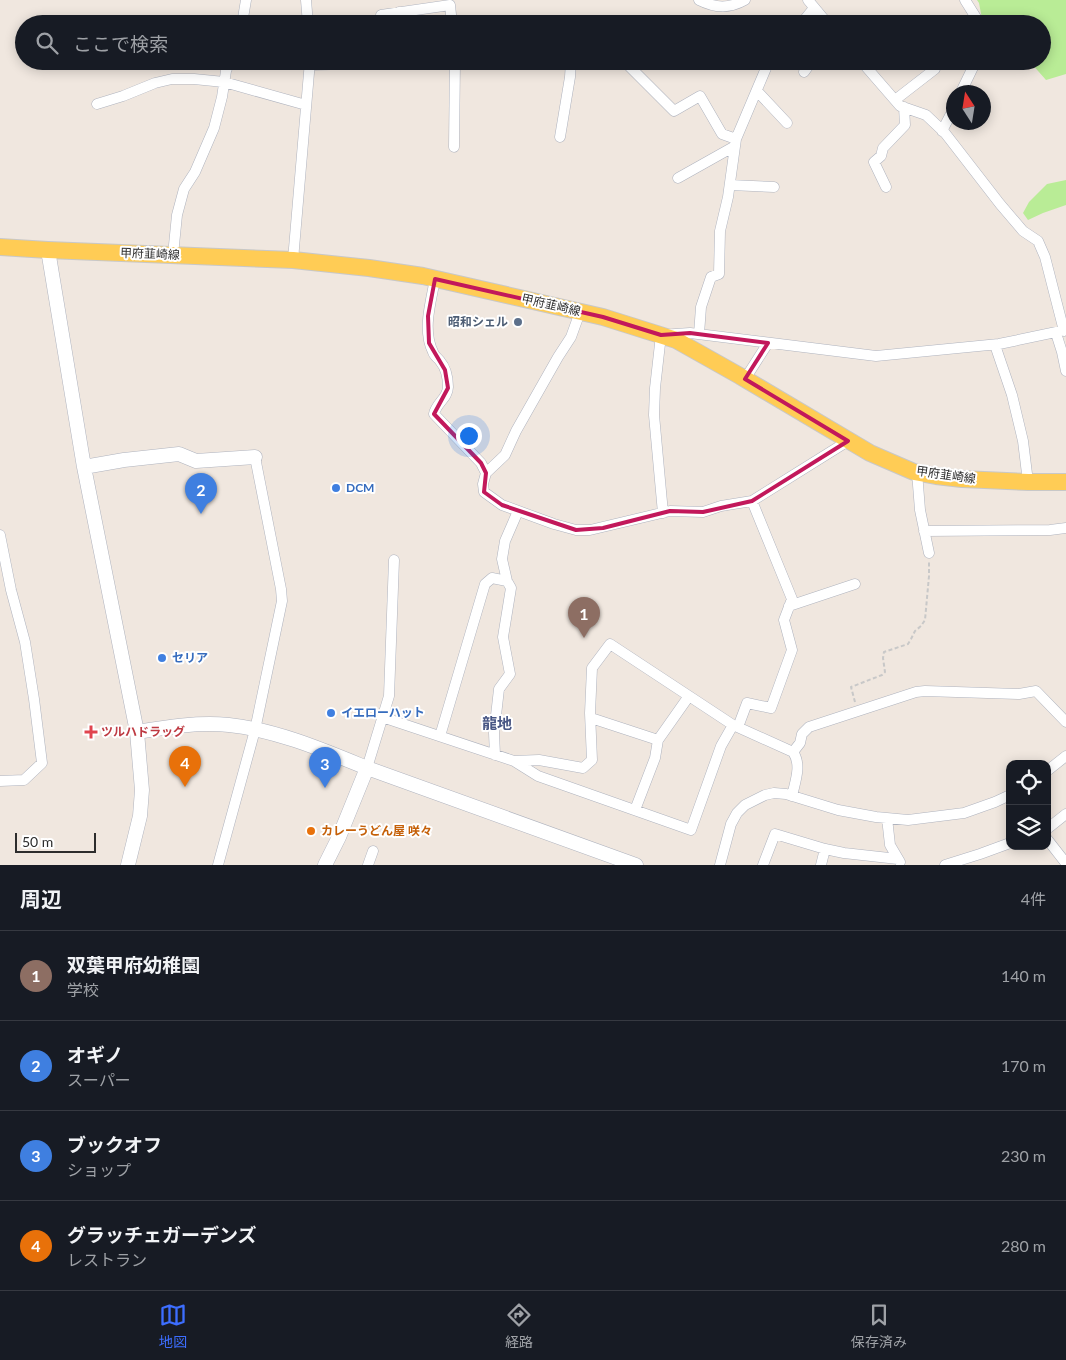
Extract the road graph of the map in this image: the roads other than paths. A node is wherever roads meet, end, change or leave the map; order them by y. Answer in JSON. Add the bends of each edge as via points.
{"nodes":[{"id":1,"x":246,"y":0,"type":"edge"},
{"id":2,"x":306,"y":0,"type":"edge"},
{"id":3,"x":698,"y":0,"type":"edge"},
{"id":4,"x":745,"y":0,"type":"edge"},
{"id":5,"x":966,"y":0,"type":"edge"},
{"id":6,"x":811,"y":4,"type":"edge"},
{"id":7,"x":399,"y":12,"type":"joint"},
{"id":8,"x":244,"y":15,"type":"edge"},
{"id":9,"x":307,"y":15,"type":"edge"},
{"id":10,"x":381,"y":15,"type":"dead end"},
{"id":11,"x":451,"y":15,"type":"edge"},
{"id":12,"x":820,"y":15,"type":"edge"},
{"id":13,"x":975,"y":15,"type":"edge"},
{"id":14,"x":226,"y":70,"type":"edge"},
{"id":15,"x":309,"y":70,"type":"edge"},
{"id":16,"x":455,"y":70,"type":"edge"},
{"id":17,"x":570,"y":70,"type":"edge"},
{"id":18,"x":633,"y":70,"type":"edge"},
{"id":19,"x":765,"y":70,"type":"edge"},
{"id":20,"x":869,"y":70,"type":"edge"},
{"id":21,"x":934,"y":70,"type":"edge"},
{"id":22,"x":972,"y":70,"type":"edge"},
{"id":23,"x":224,"y":82,"type":"junction"},
{"id":24,"x":965,"y":85,"type":"edge"},
{"id":25,"x":757,"y":91,"type":"junction"},
{"id":26,"x":895,"y":100,"type":"junction"},
{"id":27,"x":97,"y":104,"type":"dead end"},
{"id":28,"x":306,"y":105,"type":"junction"},
{"id":29,"x":904,"y":107,"type":"junction"},
{"id":30,"x":787,"y":123,"type":"dead end"},
{"id":31,"x":946,"y":123,"type":"edge"},
{"id":32,"x":942,"y":131,"type":"junction"},
{"id":33,"x":560,"y":136,"type":"dead end"},
{"id":34,"x":735,"y":142,"type":"junction"},
{"id":35,"x":454,"y":147,"type":"dead end"},
{"id":36,"x":678,"y":178,"type":"dead end"},
{"id":37,"x":730,"y":185,"type":"junction"},
{"id":38,"x":774,"y":187,"type":"dead end"},
{"id":39,"x":886,"y":187,"type":"dead end"},
{"id":40,"x":0,"y":247,"type":"edge"},
{"id":41,"x":48,"y":250,"type":"junction"},
{"id":42,"x":173,"y":255,"type":"junction"},
{"id":43,"x":293,"y":260,"type":"junction"},
{"id":44,"x":436,"y":279,"type":"junction"},
{"id":45,"x":580,"y":312,"type":"junction"},
{"id":46,"x":1062,"y":332,"type":"edge"},
{"id":47,"x":698,"y":334,"type":"junction"},
{"id":48,"x":661,"y":335,"type":"junction"},
{"id":49,"x":768,"y":343,"type":"junction"},
{"id":50,"x":995,"y":345,"type":"junction"},
{"id":51,"x":1066,"y":371,"type":"edge"},
{"id":52,"x":746,"y":379,"type":"junction"},
{"id":53,"x":848,"y":441,"type":"junction"},
{"id":54,"x":255,"y":457,"type":"joint"},
{"id":55,"x":84,"y":466,"type":"junction"},
{"id":56,"x":917,"y":472,"type":"junction"},
{"id":57,"x":486,"y":474,"type":"junction"},
{"id":58,"x":1028,"y":482,"type":"junction"},
{"id":59,"x":1066,"y":482,"type":"edge"},
{"id":60,"x":752,"y":501,"type":"junction"},
{"id":61,"x":518,"y":511,"type":"junction"},
{"id":62,"x":663,"y":513,"type":"junction"},
{"id":63,"x":1066,"y":528,"type":"edge"},
{"id":64,"x":924,"y":531,"type":"junction"},
{"id":65,"x":0,"y":535,"type":"edge"},
{"id":66,"x":929,"y":553,"type":"road end"},
{"id":67,"x":394,"y":560,"type":"dead end"},
{"id":68,"x":507,"y":580,"type":"junction"},
{"id":69,"x":855,"y":584,"type":"dead end"},
{"id":70,"x":790,"y":606,"type":"junction"},
{"id":71,"x":689,"y":696,"type":"junction"},
{"id":72,"x":382,"y":717,"type":"junction"},
{"id":73,"x":591,"y":718,"type":"junction"},
{"id":74,"x":1066,"y":722,"type":"edge"},
{"id":75,"x":736,"y":726,"type":"junction"},
{"id":76,"x":255,"y":730,"type":"junction"},
{"id":77,"x":137,"y":732,"type":"junction"},
{"id":78,"x":440,"y":736,"type":"junction"},
{"id":79,"x":658,"y":740,"type":"junction"},
{"id":80,"x":793,"y":752,"type":"junction"},
{"id":81,"x":495,"y":755,"type":"junction"},
{"id":82,"x":1066,"y":756,"type":"edge"},
{"id":83,"x":514,"y":761,"type":"junction"},
{"id":84,"x":367,"y":768,"type":"junction"},
{"id":85,"x":1051,"y":769,"type":"edge"},
{"id":86,"x":0,"y":781,"type":"edge"},
{"id":87,"x":792,"y":796,"type":"junction"},
{"id":88,"x":1006,"y":797,"type":"edge"},
{"id":89,"x":635,"y":810,"type":"junction"},
{"id":90,"x":1066,"y":814,"type":"edge"},
{"id":91,"x":887,"y":818,"type":"junction"},
{"id":92,"x":1051,"y":826,"type":"edge"},
{"id":93,"x":1006,"y":844,"type":"edge"},
{"id":94,"x":1051,"y":844,"type":"edge"},
{"id":95,"x":825,"y":849,"type":"junction"},
{"id":96,"x":373,"y":851,"type":"dead end"},
{"id":97,"x":900,"y":862,"type":"edge"},
{"id":98,"x":1064,"y":862,"type":"edge"},
{"id":99,"x":128,"y":865,"type":"edge"},
{"id":100,"x":218,"y":865,"type":"edge"},
{"id":101,"x":325,"y":865,"type":"edge"},
{"id":102,"x":368,"y":865,"type":"edge"},
{"id":103,"x":636,"y":865,"type":"edge"},
{"id":104,"x":720,"y":865,"type":"edge"},
{"id":105,"x":762,"y":865,"type":"edge"},
{"id":106,"x":821,"y":865,"type":"edge"},
{"id":107,"x":945,"y":865,"type":"edge"}],
"edges":[{"from":1,"to":8,"type":"street"},
{"from":2,"to":9,"type":"street"},
{"from":3,"to":4,"type":"street","via":[[715,7],[727,7]]},
{"from":5,"to":13,"type":"street"},
{"from":6,"to":12,"type":"street"},
{"from":7,"to":10,"type":"street"},
{"from":7,"to":11,"type":"street","via":[[450,5]]},
{"from":14,"to":23,"type":"street"},
{"from":15,"to":28,"type":"street"},
{"from":16,"to":35,"type":"street"},
{"from":17,"to":33,"type":"street"},
{"from":18,"to":34,"type":"street","via":[[674,112],[700,96],[722,134]]},
{"from":19,"to":25,"type":"street"},
{"from":20,"to":26,"type":"street"},
{"from":21,"to":26,"type":"street"},
{"from":22,"to":24,"type":"street"},
{"from":23,"to":27,"type":"street","via":[[172,80]]},
{"from":23,"to":28,"type":"street"},
{"from":23,"to":42,"type":"street","via":[[214,128],[184,189],[177,215]]},
{"from":25,"to":30,"type":"street"},
{"from":25,"to":34,"type":"street"},
{"from":26,"to":29,"type":"street"},
{"from":28,"to":43,"type":"street"},
{"from":29,"to":32,"type":"street","via":[[926,115]]},
{"from":29,"to":39,"type":"street","via":[[905,126],[874,162]]},
{"from":31,"to":32,"type":"street"},
{"from":32,"to":46,"type":"street","via":[[1023,231],[1038,241]]},
{"from":34,"to":36,"type":"street"},
{"from":34,"to":37,"type":"street"},
{"from":37,"to":38,"type":"street"},
{"from":37,"to":47,"type":"street","via":[[720,231],[719,274],[711,277],[701,307]]},
{"from":40,"to":41,"type":"main road","name":"甲府韮崎線"},
{"from":41,"to":42,"type":"main road","name":"甲府韮崎線"},
{"from":41,"to":55,"type":"street"},
{"from":42,"to":43,"type":"main road","name":"甲府韮崎線"},
{"from":43,"to":44,"type":"main road","name":"甲府韮崎線"},
{"from":44,"to":45,"type":"main road","name":"甲府韮崎線"},
{"from":44,"to":57,"type":"street","via":[[428,316],[429,343],[433,354],[442,362],[448,388],[434,414],[481,463]]},
{"from":45,"to":48,"type":"main road","name":"甲府韮崎線"},
{"from":45,"to":57,"type":"street","via":[[571,337],[505,455]]},
{"from":46,"to":50,"type":"street"},
{"from":46,"to":51,"type":"street"},
{"from":47,"to":48,"type":"street"},
{"from":47,"to":49,"type":"street"},
{"from":48,"to":52,"type":"main road","name":"甲府韮崎線"},
{"from":48,"to":62,"type":"street","via":[[654,415]]},
{"from":49,"to":50,"type":"street","via":[[876,356]]},
{"from":49,"to":52,"type":"street"},
{"from":50,"to":58,"type":"street","via":[[1012,395]]},
{"from":52,"to":53,"type":"main road","name":"甲府韮崎線"},
{"from":53,"to":56,"type":"main road","name":"甲府韮崎線","via":[[895,465]]},
{"from":53,"to":60,"type":"street"},
{"from":54,"to":55,"type":"street","via":[[196,461],[179,454]]},
{"from":54,"to":76,"type":"street","via":[[282,601]]},
{"from":55,"to":77,"type":"street"},
{"from":56,"to":58,"type":"main road","name":"甲府韮崎線","via":[[962,479]]},
{"from":56,"to":64,"type":"street"},
{"from":57,"to":61,"type":"street","via":[[482,484],[484,492],[502,505]]},
{"from":58,"to":59,"type":"main road","name":"甲府韮崎線"},
{"from":60,"to":62,"type":"street","via":[[702,512]]},
{"from":60,"to":70,"type":"street","via":[[792,599]]},
{"from":61,"to":62,"type":"street","via":[[576,530],[590,530]]},
{"from":61,"to":68,"type":"street","via":[[505,541],[502,559]]},
{"from":63,"to":64,"type":"street"},
{"from":64,"to":66,"type":"street"},
{"from":65,"to":86,"type":"street","via":[[25,642],[42,764],[24,780]]},
{"from":67,"to":72,"type":"street","via":[[389,696]]},
{"from":68,"to":78,"type":"street","via":[[492,578],[485,584]]},
{"from":68,"to":81,"type":"street","via":[[511,588],[503,637],[510,674],[500,689],[494,733]]},
{"from":69,"to":70,"type":"street"},
{"from":70,"to":75,"type":"street","via":[[784,620],[792,650],[771,708],[746,703]]},
{"from":71,"to":73,"type":"street","via":[[610,644],[592,668]]},
{"from":71,"to":75,"type":"street"},
{"from":71,"to":79,"type":"street"},
{"from":72,"to":78,"type":"street"},
{"from":72,"to":84,"type":"street"},
{"from":73,"to":79,"type":"street"},
{"from":73,"to":83,"type":"street","via":[[592,760],[582,768],[539,760]]},
{"from":74,"to":80,"type":"street","via":[[1036,691],[1019,694],[916,692],[809,727]]},
{"from":75,"to":80,"type":"street"},
{"from":75,"to":89,"type":"street","via":[[721,746],[691,830]]},
{"from":76,"to":77,"type":"street","via":[[202,724]]},
{"from":76,"to":84,"type":"street","via":[[292,739]]},
{"from":76,"to":100,"type":"street"},
{"from":77,"to":99,"type":"street","via":[[142,790],[140,816]]},
{"from":78,"to":81,"type":"street"},
{"from":79,"to":89,"type":"street"},
{"from":80,"to":87,"type":"street","via":[[797,758],[797,772]]},
{"from":81,"to":83,"type":"street"},
{"from":82,"to":85,"type":"street"},
{"from":83,"to":89,"type":"street","via":[[538,776]]},
{"from":84,"to":101,"type":"street","via":[[340,837]]},
{"from":84,"to":103,"type":"street"},
{"from":87,"to":91,"type":"street","via":[[838,810]]},
{"from":87,"to":104,"type":"street","via":[[765,795],[736,813]]},
{"from":88,"to":91,"type":"street","via":[[964,813],[908,820]]},
{"from":90,"to":92,"type":"street"},
{"from":91,"to":97,"type":"street","via":[[890,845]]},
{"from":93,"to":107,"type":"street"},
{"from":94,"to":98,"type":"street"},
{"from":95,"to":97,"type":"street"},
{"from":95,"to":105,"type":"street","via":[[775,834]]},
{"from":95,"to":106,"type":"street"},
{"from":96,"to":102,"type":"street"}]}
